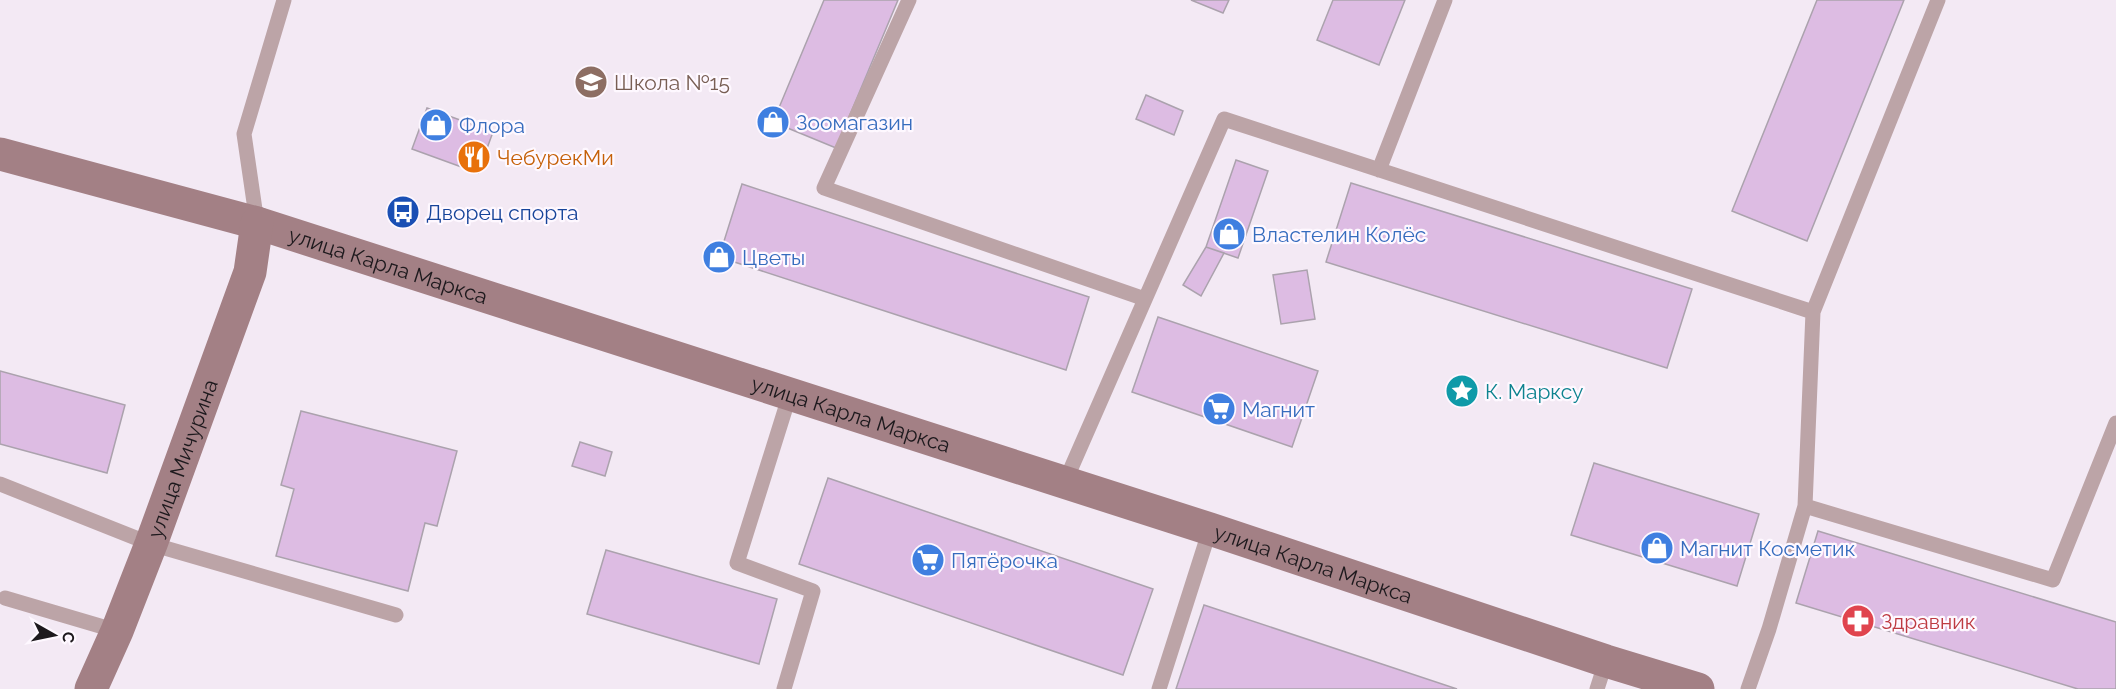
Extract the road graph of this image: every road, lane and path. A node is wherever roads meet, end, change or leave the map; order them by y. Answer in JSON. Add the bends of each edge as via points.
{"nodes":[{"id":1,"x":284,"y":0,"type":"edge"},
{"id":2,"x":909,"y":0,"type":"edge"},
{"id":3,"x":1446,"y":0,"type":"edge"},
{"id":4,"x":1938,"y":0,"type":"edge"},
{"id":5,"x":0,"y":154,"type":"edge"},
{"id":6,"x":1379,"y":170,"type":"junction"},
{"id":7,"x":257,"y":223,"type":"junction"},
{"id":8,"x":1145,"y":299,"type":"junction"},
{"id":9,"x":1813,"y":312,"type":"junction"},
{"id":10,"x":790,"y":394,"type":"junction"},
{"id":11,"x":2116,"y":423,"type":"edge"},
{"id":12,"x":1065,"y":483,"type":"junction"},
{"id":13,"x":0,"y":484,"type":"edge"},
{"id":14,"x":1804,"y":506,"type":"junction"},
{"id":15,"x":1210,"y":529,"type":"junction"},
{"id":16,"x":151,"y":544,"type":"junction"},
{"id":17,"x":5,"y":598,"type":"dead end"},
{"id":18,"x":396,"y":615,"type":"dead end"},
{"id":19,"x":117,"y":631,"type":"junction"},
{"id":20,"x":1601,"y":675,"type":"edge"},
{"id":21,"x":92,"y":689,"type":"edge"},
{"id":22,"x":784,"y":689,"type":"edge"},
{"id":23,"x":1160,"y":689,"type":"edge"},
{"id":24,"x":1698,"y":689,"type":"edge"},
{"id":25,"x":1748,"y":689,"type":"edge"}],
"edges":[{"from":1,"to":7,"type":"lane","via":[[244,135]]},
{"from":2,"to":8,"type":"lane","via":[[824,188]]},
{"from":3,"to":6,"type":"lane"},
{"from":4,"to":9,"type":"lane"},
{"from":5,"to":7,"type":"street","name":"улица Карла Маркса"},
{"from":6,"to":8,"type":"lane","via":[[1224,119]]},
{"from":6,"to":9,"type":"lane"},
{"from":7,"to":10,"type":"street","name":"улица Карла Маркса"},
{"from":7,"to":16,"type":"street","name":"улица Мичурина","via":[[250,272]]},
{"from":8,"to":12,"type":"lane"},
{"from":9,"to":14,"type":"lane"},
{"from":10,"to":12,"type":"street","name":"улица Карла Маркса"},
{"from":10,"to":22,"type":"lane","via":[[738,563],[813,591]]},
{"from":11,"to":14,"type":"lane","via":[[2053,580]]},
{"from":12,"to":15,"type":"street","name":"улица Карла Маркса"},
{"from":13,"to":16,"type":"lane"},
{"from":14,"to":25,"type":"lane"},
{"from":15,"to":20,"type":"street","name":"улица Карла Маркса"},
{"from":15,"to":23,"type":"lane"},
{"from":16,"to":18,"type":"lane"},
{"from":16,"to":19,"type":"street","name":"улица Мичурина"},
{"from":17,"to":19,"type":"lane"},
{"from":19,"to":21,"type":"street","name":"улица Мичурина"},
{"from":20,"to":24,"type":"street","name":"улица Карла Маркса"}]}
